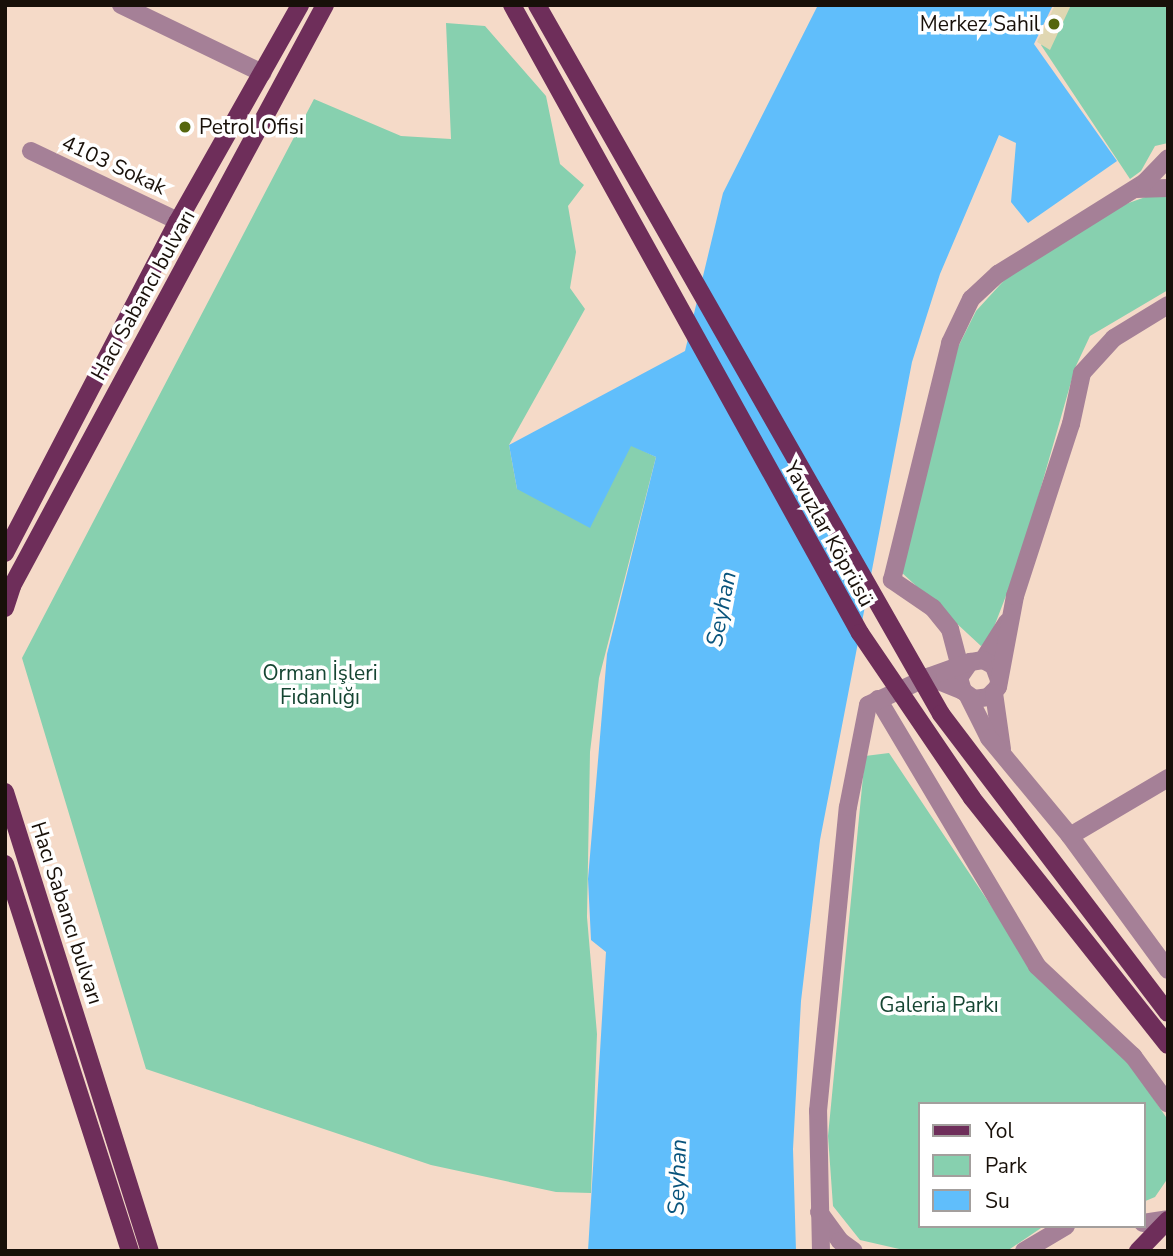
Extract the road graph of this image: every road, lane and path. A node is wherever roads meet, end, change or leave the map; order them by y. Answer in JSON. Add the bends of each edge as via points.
{"nodes":[{"id":1,"x":300,"y":5,"type":"edge"},
{"id":2,"x":325,"y":5,"type":"edge"},
{"id":3,"x":512,"y":5,"type":"edge"},
{"id":4,"x":537,"y":5,"type":"edge"},
{"id":5,"x":131,"y":7,"type":"edge"},
{"id":6,"x":262,"y":73,"type":"junction"},
{"id":7,"x":31,"y":151,"type":"dead end"},
{"id":8,"x":1168,"y":158,"type":"edge"},
{"id":9,"x":1168,"y":188,"type":"edge"},
{"id":10,"x":1133,"y":190,"type":"junction"},
{"id":11,"x":178,"y":221,"type":"junction"},
{"id":12,"x":1168,"y":305,"type":"edge"},
{"id":13,"x":5,"y":553,"type":"edge"},
{"id":14,"x":5,"y":608,"type":"edge"},
{"id":15,"x":1011,"y":615,"type":"junction"},
{"id":16,"x":968,"y":664,"type":"junction"},
{"id":17,"x":928,"y":677,"type":"junction"},
{"id":18,"x":996,"y":686,"type":"junction"},
{"id":19,"x":965,"y":693,"type":"junction"},
{"id":20,"x":878,"y":699,"type":"junction"},
{"id":21,"x":1002,"y":749,"type":"junction"},
{"id":22,"x":1168,"y":778,"type":"edge"},
{"id":23,"x":5,"y":792,"type":"edge"},
{"id":24,"x":1070,"y":836,"type":"junction"},
{"id":25,"x":5,"y":864,"type":"edge"},
{"id":26,"x":1168,"y":970,"type":"edge"},
{"id":27,"x":1168,"y":1013,"type":"edge"},
{"id":28,"x":1168,"y":1045,"type":"edge"},
{"id":29,"x":1168,"y":1104,"type":"edge"},
{"id":30,"x":819,"y":1212,"type":"junction"},
{"id":31,"x":1168,"y":1220,"type":"edge"},
{"id":32,"x":1145,"y":1223,"type":"edge"},
{"id":33,"x":1063,"y":1228,"type":"edge"},
{"id":34,"x":130,"y":1251,"type":"edge"},
{"id":35,"x":150,"y":1251,"type":"edge"},
{"id":36,"x":821,"y":1251,"type":"edge"},
{"id":37,"x":854,"y":1251,"type":"edge"},
{"id":38,"x":1024,"y":1251,"type":"edge"},
{"id":39,"x":1138,"y":1251,"type":"edge"}],
"edges":[{"from":1,"to":6,"type":"main road","name":"Hacı Sabancı bulvarı"},
{"from":2,"to":14,"type":"main road","name":"Hacı Sabancı bulvarı","via":[[12,586]]},
{"from":3,"to":28,"type":"main road","name":"Yavuzlar Köprüsü","via":[[860,634],[972,798]]},
{"from":4,"to":27,"type":"main road","name":"Yavuzlar Köprüsü","via":[[941,714]]},
{"from":5,"to":6,"type":"street"},
{"from":6,"to":11,"type":"main road","name":"Hacı Sabancı bulvarı"},
{"from":7,"to":11,"type":"street","name":"4103 Sokak"},
{"from":8,"to":10,"type":"street"},
{"from":9,"to":10,"type":"street"},
{"from":10,"to":16,"type":"street","via":[[998,274],[971,299],[950,343],[892,580],[933,608]]},
{"from":11,"to":13,"type":"main road","name":"Hacı Sabancı bulvarı"},
{"from":12,"to":15,"type":"street","via":[[1114,338],[1082,373]]},
{"from":15,"to":16,"type":"street"},
{"from":15,"to":18,"type":"street"},
{"from":16,"to":17,"type":"street"},
{"from":16,"to":18,"type":"street","via":[[994,667]]},
{"from":16,"to":19,"type":"street"},
{"from":17,"to":19,"type":"street"},
{"from":17,"to":20,"type":"street"},
{"from":18,"to":19,"type":"street","via":[[981,699]]},
{"from":18,"to":21,"type":"street"},
{"from":19,"to":21,"type":"street","via":[[989,738]]},
{"from":20,"to":29,"type":"street","via":[[1037,966],[1133,1056]]},
{"from":20,"to":30,"type":"street","via":[[868,705],[835,899],[818,1111]]},
{"from":21,"to":24,"type":"street"},
{"from":22,"to":24,"type":"street"},
{"from":23,"to":35,"type":"main road","name":"Hacı Sabancı bulvarı"},
{"from":24,"to":26,"type":"street"},
{"from":25,"to":34,"type":"main road","name":"Hacı Sabancı bulvarı"},
{"from":30,"to":36,"type":"street"},
{"from":30,"to":37,"type":"street","via":[[840,1241]]},
{"from":31,"to":32,"type":"street"},
{"from":31,"to":39,"type":"main road"},
{"from":33,"to":38,"type":"street"}]}
